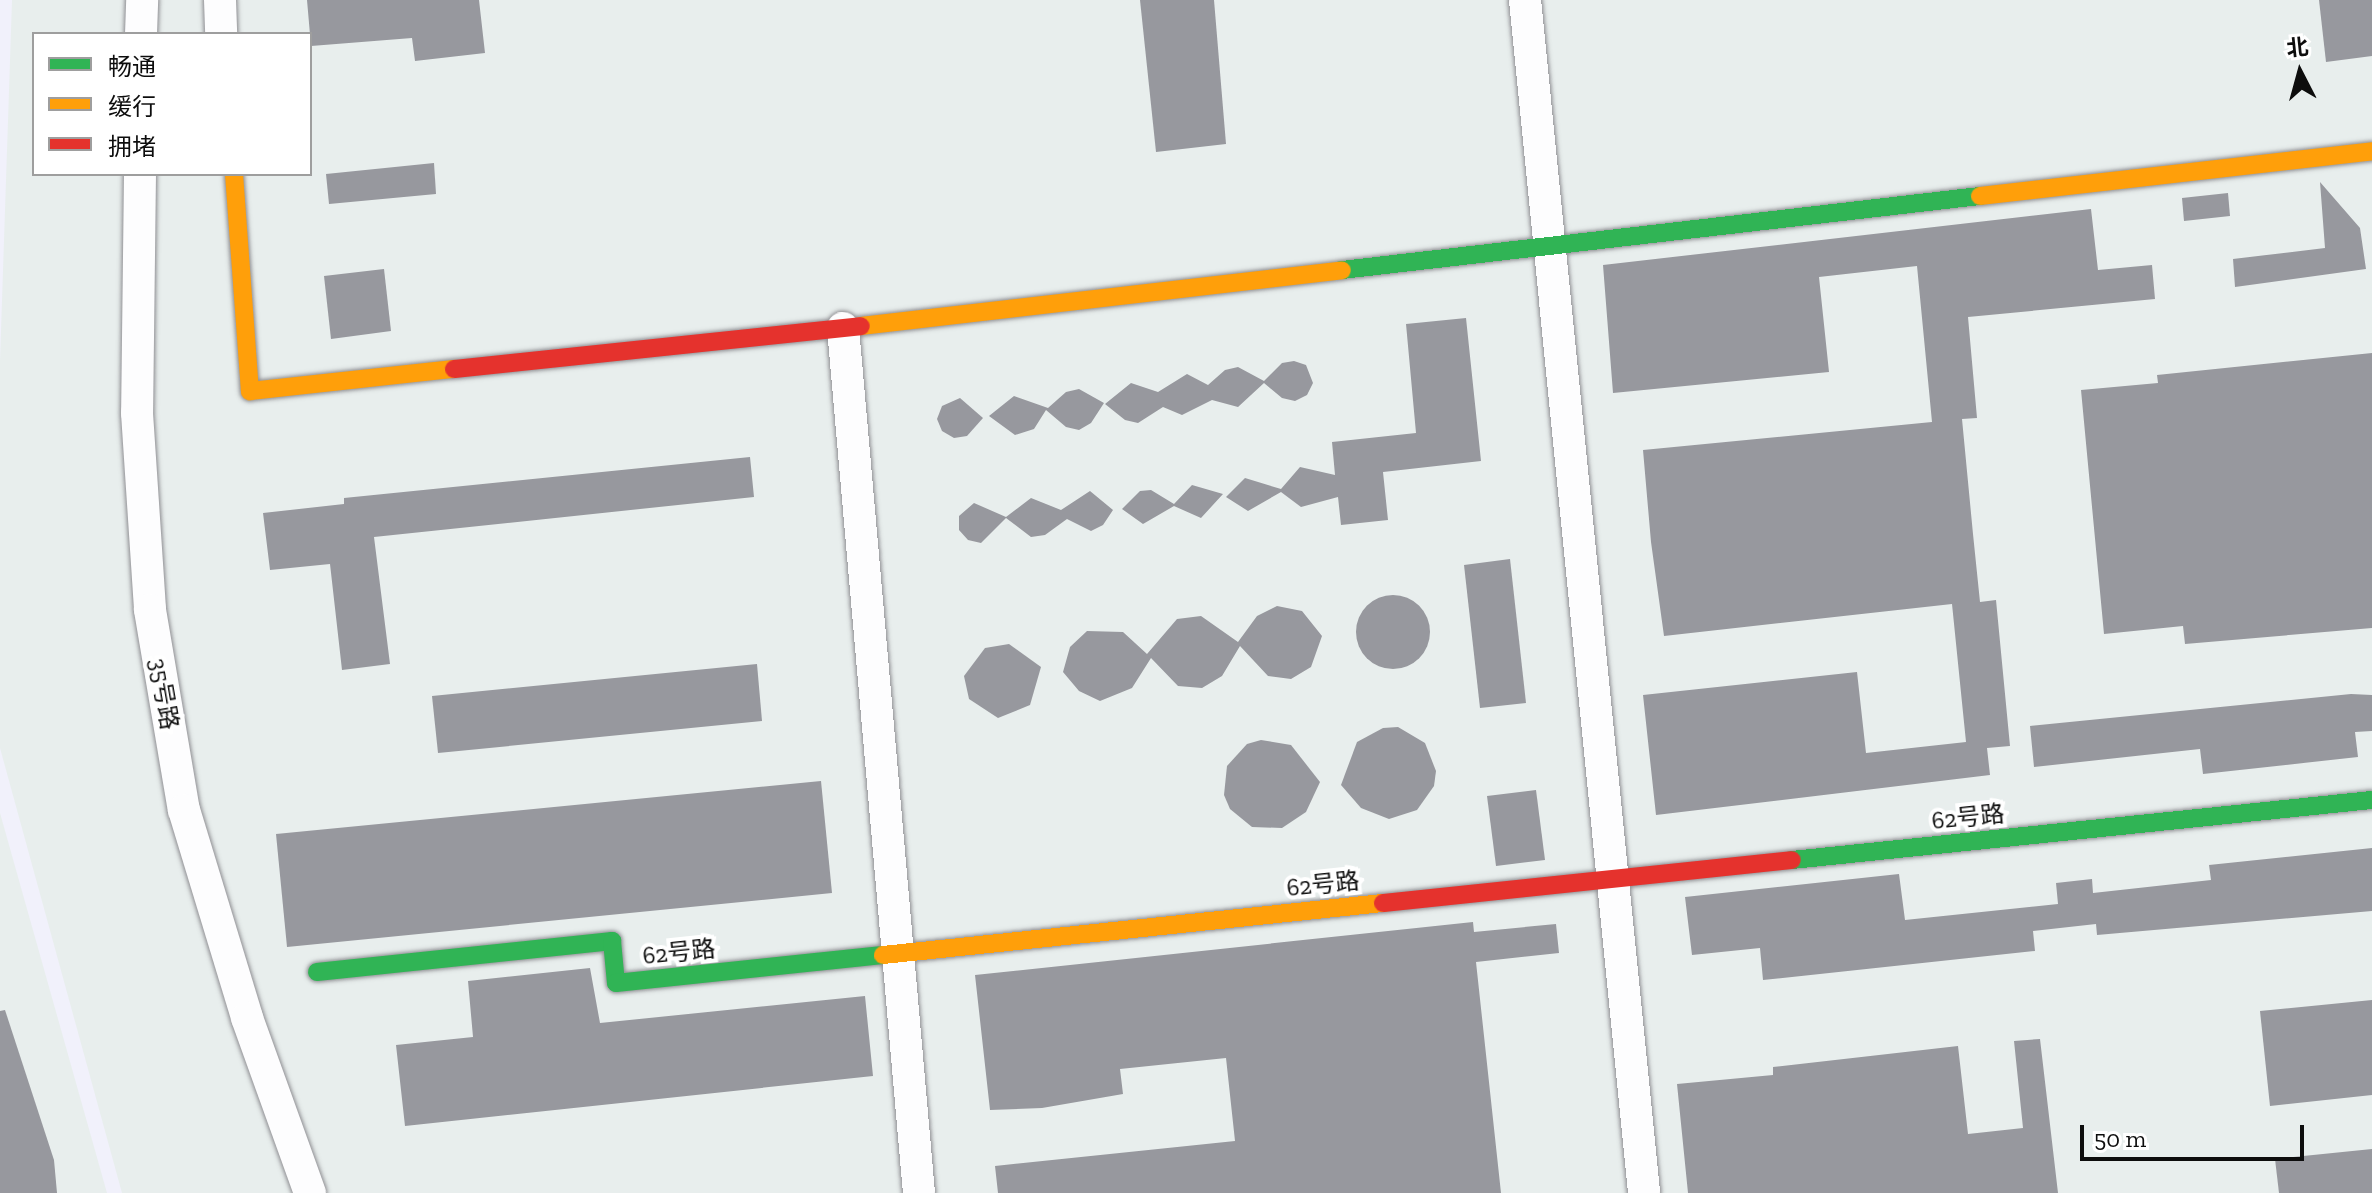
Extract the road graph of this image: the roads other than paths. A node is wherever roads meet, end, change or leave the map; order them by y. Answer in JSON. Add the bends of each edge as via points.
{"nodes":[{"id":1,"x":142,"y":0,"type":"edge"},
{"id":2,"x":220,"y":0,"type":"edge"},
{"id":3,"x":1525,"y":0,"type":"edge"},
{"id":4,"x":141,"y":32,"type":"edge"},
{"id":5,"x":221,"y":32,"type":"edge"},
{"id":6,"x":2372,"y":151,"type":"edge"},
{"id":7,"x":140,"y":176,"type":"edge"},
{"id":8,"x":234,"y":176,"type":"edge"},
{"id":9,"x":1552,"y":246,"type":"junction"},
{"id":10,"x":843,"y":328,"type":"junction"},
{"id":11,"x":2372,"y":800,"type":"edge"},
{"id":12,"x":1612,"y":878,"type":"junction"},
{"id":13,"x":898,"y":953,"type":"junction"},
{"id":14,"x":317,"y":972,"type":"dead end"},
{"id":15,"x":310,"y":1193,"type":"edge"},
{"id":16,"x":919,"y":1193,"type":"edge"},
{"id":17,"x":1644,"y":1193,"type":"edge"}],
"edges":[{"from":1,"to":4,"type":"street"},
{"from":2,"to":5,"type":"street"},
{"from":3,"to":9,"type":"street"},
{"from":6,"to":9,"type":"street"},
{"from":7,"to":15,"type":"street","name":"35号路","via":[[137,413],[150,610],[184,810],[247,1018]]},
{"from":8,"to":10,"type":"street","via":[[250,391]]},
{"from":9,"to":10,"type":"street"},
{"from":9,"to":12,"type":"street"},
{"from":10,"to":13,"type":"street"},
{"from":11,"to":12,"type":"street","name":"62号路"},
{"from":12,"to":13,"type":"street","name":"62号路"},
{"from":12,"to":17,"type":"street"},
{"from":13,"to":14,"type":"street","name":"62号路","via":[[616,983],[612,941]]},
{"from":13,"to":16,"type":"street"}]}
